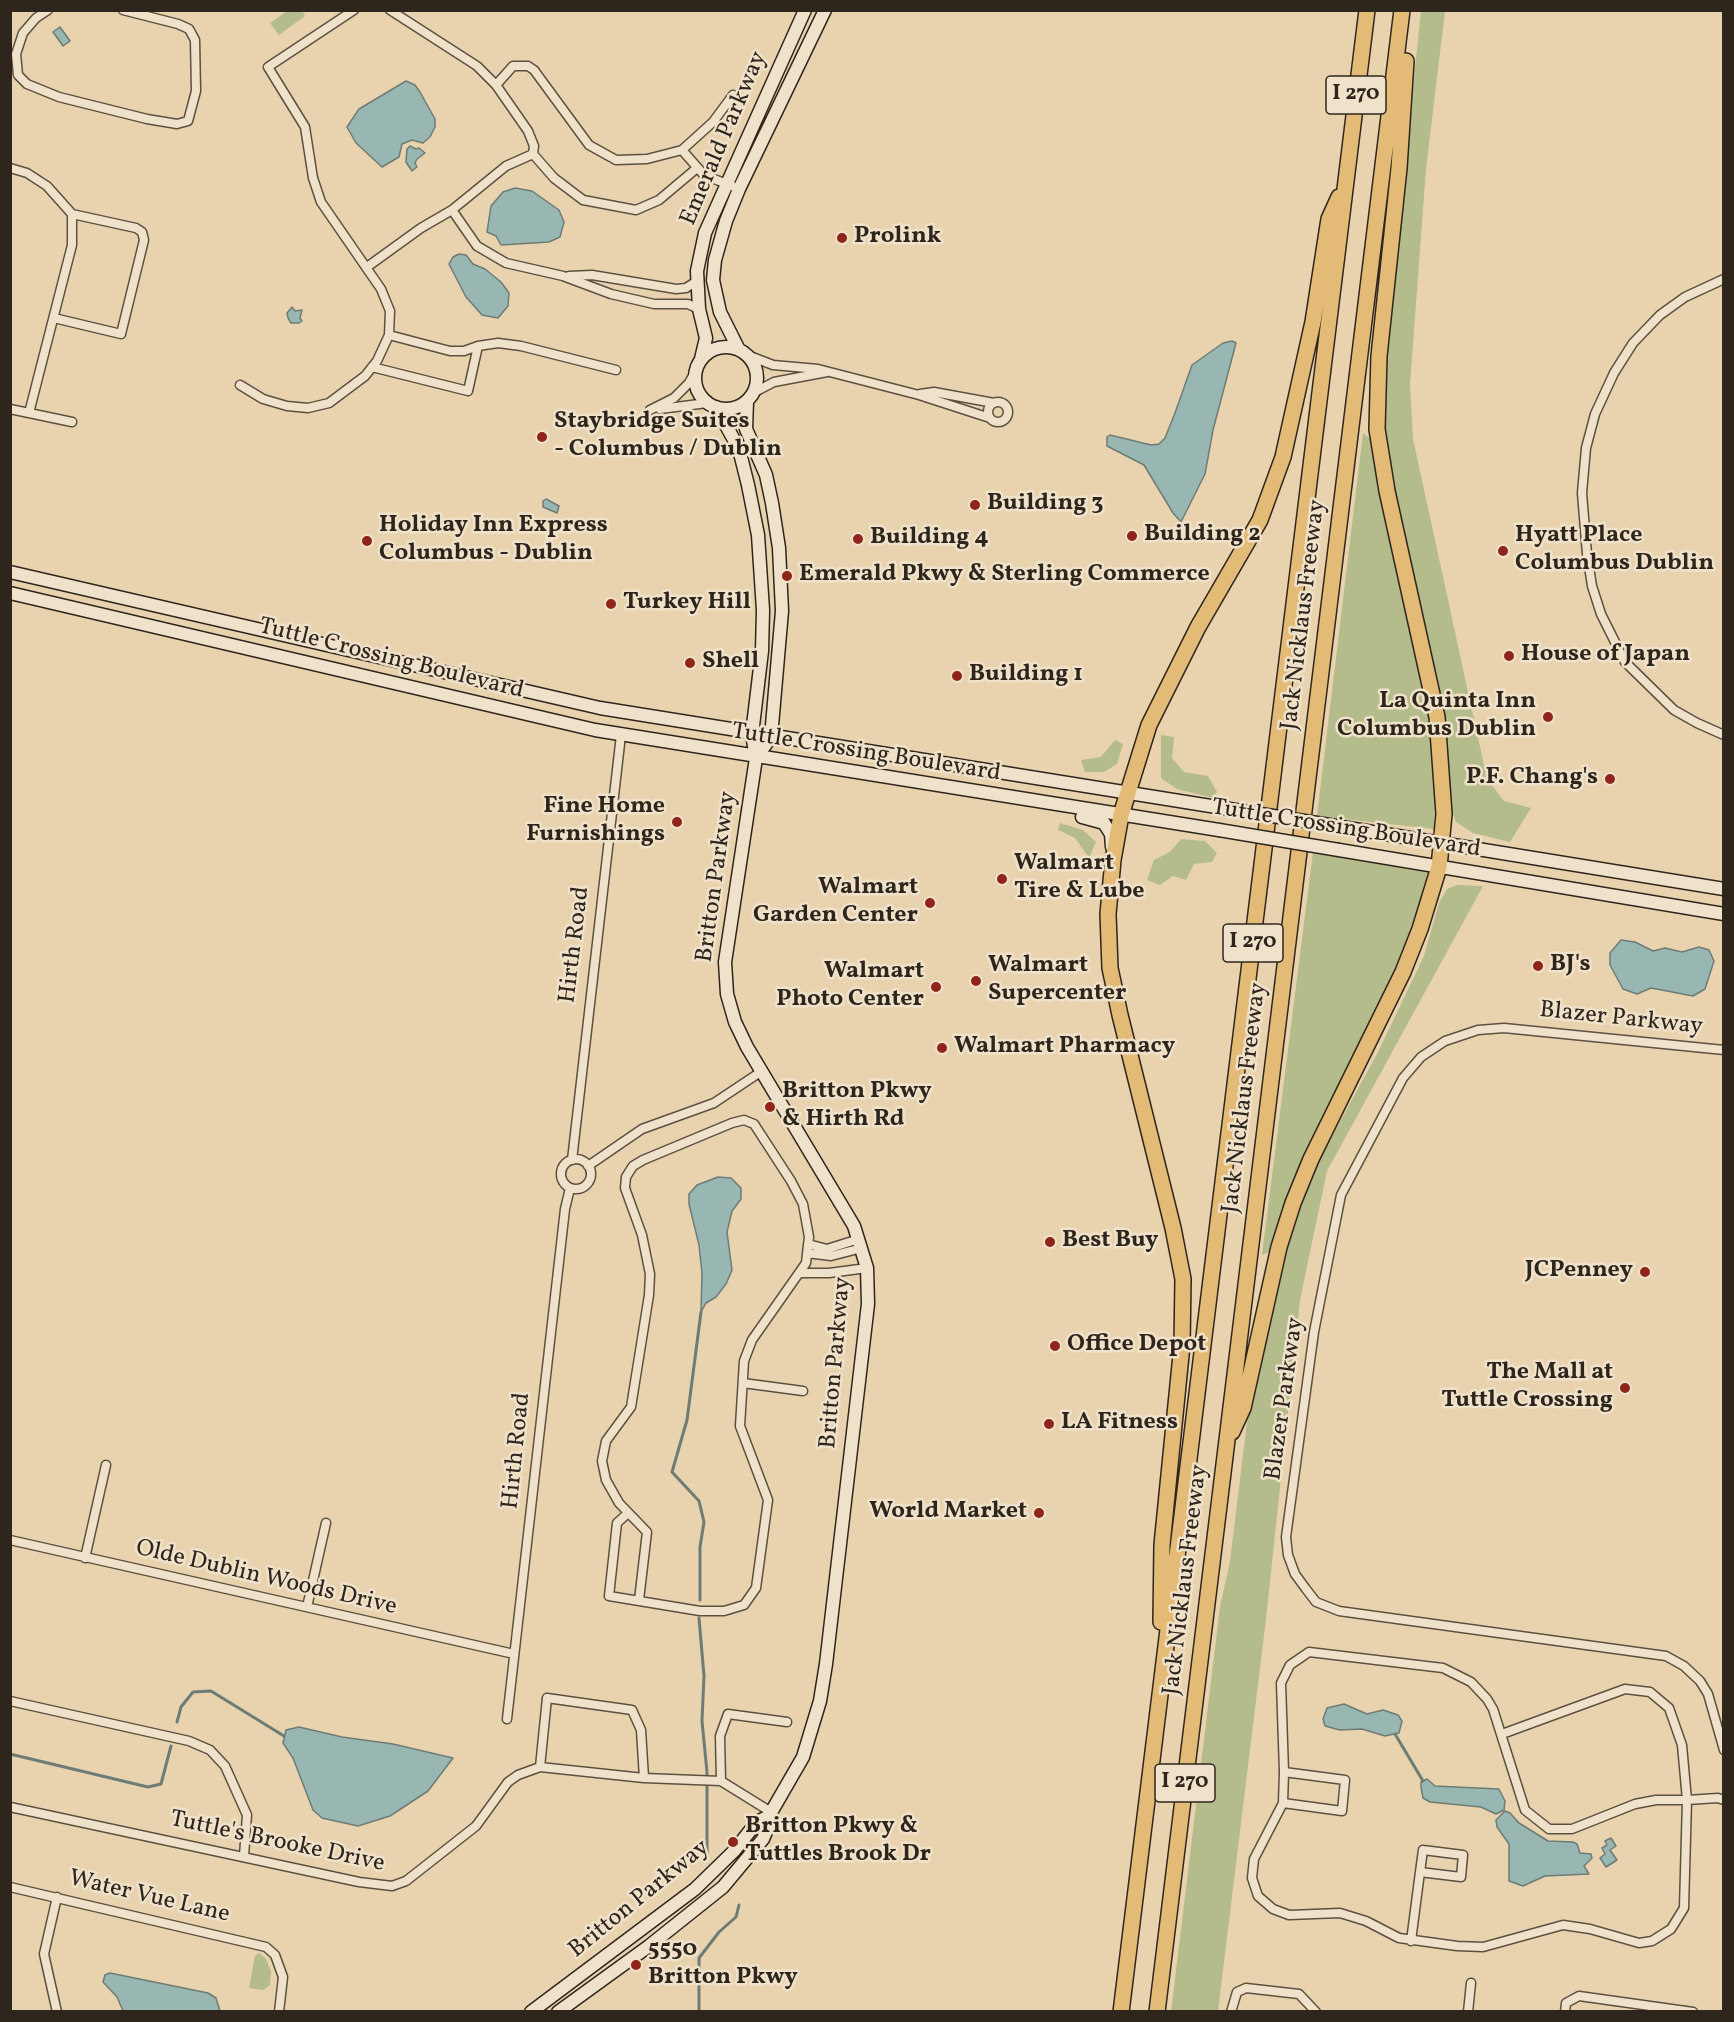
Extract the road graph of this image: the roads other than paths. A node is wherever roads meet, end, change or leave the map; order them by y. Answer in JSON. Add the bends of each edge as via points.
{"nodes":[{"id":1,"x":48,"y":10,"type":"edge"},
{"id":2,"x":123,"y":10,"type":"edge"},
{"id":3,"x":354,"y":10,"type":"edge"},
{"id":4,"x":390,"y":10,"type":"edge"},
{"id":5,"x":805,"y":10,"type":"edge"},
{"id":6,"x":825,"y":10,"type":"edge"},
{"id":7,"x":1367,"y":10,"type":"edge"},
{"id":8,"x":1405,"y":10,"type":"edge"},
{"id":9,"x":14,"y":76,"type":"edge"},
{"id":10,"x":496,"y":85,"type":"junction"},
{"id":11,"x":733,"y":95,"type":"dead end"},
{"id":12,"x":682,"y":150,"type":"junction"},
{"id":13,"x":533,"y":154,"type":"junction"},
{"id":14,"x":10,"y":168,"type":"edge"},
{"id":15,"x":696,"y":168,"type":"junction"},
{"id":16,"x":1346,"y":180,"type":"junction"},
{"id":17,"x":725,"y":183,"type":"junction"},
{"id":18,"x":739,"y":189,"type":"junction"},
{"id":19,"x":452,"y":210,"type":"junction"},
{"id":20,"x":72,"y":214,"type":"junction"},
{"id":21,"x":367,"y":267,"type":"junction"},
{"id":22,"x":563,"y":276,"type":"junction"},
{"id":23,"x":1724,"y":279,"type":"edge"},
{"id":24,"x":697,"y":281,"type":"junction"},
{"id":25,"x":699,"y":309,"type":"junction"},
{"id":26,"x":54,"y":318,"type":"junction"},
{"id":27,"x":389,"y":336,"type":"junction"},
{"id":28,"x":478,"y":346,"type":"junction"},
{"id":29,"x":743,"y":352,"type":"junction"},
{"id":30,"x":701,"y":359,"type":"junction"},
{"id":31,"x":372,"y":367,"type":"junction"},
{"id":32,"x":616,"y":369,"type":"dead end"},
{"id":33,"x":695,"y":372,"type":"junction"},
{"id":34,"x":828,"y":372,"type":"junction"},
{"id":35,"x":240,"y":385,"type":"dead end"},
{"id":36,"x":919,"y":394,"type":"junction"},
{"id":37,"x":750,"y":397,"type":"junction"},
{"id":38,"x":994,"y":403,"type":"junction"},
{"id":39,"x":711,"y":405,"type":"junction"},
{"id":40,"x":10,"y":409,"type":"edge"},
{"id":41,"x":29,"y":413,"type":"junction"},
{"id":42,"x":990,"y":418,"type":"junction"},
{"id":43,"x":72,"y":422,"type":"dead end"},
{"id":44,"x":10,"y":572,"type":"edge"},
{"id":45,"x":10,"y":593,"type":"edge"},
{"id":46,"x":752,"y":734,"type":"junction"},
{"id":47,"x":621,"y":735,"type":"junction"},
{"id":48,"x":1724,"y":735,"type":"edge"},
{"id":49,"x":771,"y":737,"type":"junction"},
{"id":50,"x":756,"y":758,"type":"junction"},
{"id":51,"x":1128,"y":793,"type":"junction"},
{"id":52,"x":1027,"y":801,"type":"junction"},
{"id":53,"x":1121,"y":815,"type":"junction"},
{"id":54,"x":1442,"y":843,"type":"junction"},
{"id":55,"x":1113,"y":860,"type":"junction"},
{"id":56,"x":1439,"y":867,"type":"junction"},
{"id":57,"x":1724,"y":889,"type":"edge"},
{"id":58,"x":1724,"y":914,"type":"edge"},
{"id":59,"x":1724,"y":1050,"type":"edge"},
{"id":60,"x":762,"y":1071,"type":"junction"},
{"id":61,"x":572,"y":1160,"type":"junction"},
{"id":62,"x":588,"y":1166,"type":"junction"},
{"id":63,"x":570,"y":1188,"type":"junction"},
{"id":64,"x":861,"y":1243,"type":"junction"},
{"id":65,"x":807,"y":1249,"type":"junction"},
{"id":66,"x":827,"y":1253,"type":"junction"},
{"id":67,"x":867,"y":1268,"type":"junction"},
{"id":68,"x":800,"y":1273,"type":"junction"},
{"id":69,"x":829,"y":1273,"type":"junction"},
{"id":70,"x":743,"y":1383,"type":"junction"},
{"id":71,"x":803,"y":1390,"type":"dead end"},
{"id":72,"x":1226,"y":1444,"type":"junction"},
{"id":73,"x":106,"y":1465,"type":"dead end"},
{"id":74,"x":628,"y":1513,"type":"junction"},
{"id":75,"x":326,"y":1523,"type":"dead end"},
{"id":76,"x":10,"y":1540,"type":"edge"},
{"id":77,"x":85,"y":1557,"type":"junction"},
{"id":78,"x":639,"y":1600,"type":"junction"},
{"id":79,"x":307,"y":1607,"type":"junction"},
{"id":80,"x":514,"y":1654,"type":"junction"},
{"id":81,"x":10,"y":1701,"type":"edge"},
{"id":82,"x":1159,"y":1706,"type":"junction"},
{"id":83,"x":507,"y":1719,"type":"dead end"},
{"id":84,"x":787,"y":1722,"type":"dead end"},
{"id":85,"x":1502,"y":1734,"type":"junction"},
{"id":86,"x":1724,"y":1750,"type":"edge"},
{"id":87,"x":540,"y":1767,"type":"junction"},
{"id":88,"x":1284,"y":1772,"type":"junction"},
{"id":89,"x":644,"y":1778,"type":"junction"},
{"id":90,"x":721,"y":1781,"type":"junction"},
{"id":91,"x":1687,"y":1800,"type":"junction"},
{"id":92,"x":1724,"y":1800,"type":"edge"},
{"id":93,"x":1282,"y":1803,"type":"junction"},
{"id":94,"x":10,"y":1807,"type":"edge"},
{"id":95,"x":770,"y":1814,"type":"junction"},
{"id":96,"x":244,"y":1856,"type":"junction"},
{"id":97,"x":1420,"y":1872,"type":"junction"},
{"id":98,"x":10,"y":1887,"type":"edge"},
{"id":99,"x":57,"y":1897,"type":"junction"},
{"id":100,"x":1411,"y":1941,"type":"junction"},
{"id":101,"x":1471,"y":1983,"type":"dead end"},
{"id":102,"x":1565,"y":2007,"type":"edge"},
{"id":103,"x":57,"y":2012,"type":"edge"},
{"id":104,"x":279,"y":2012,"type":"edge"},
{"id":105,"x":531,"y":2012,"type":"edge"},
{"id":106,"x":558,"y":2012,"type":"edge"},
{"id":107,"x":1121,"y":2012,"type":"edge"},
{"id":108,"x":1157,"y":2012,"type":"edge"},
{"id":109,"x":1232,"y":2012,"type":"edge"},
{"id":110,"x":1316,"y":2012,"type":"edge"},
{"id":111,"x":1468,"y":2012,"type":"edge"},
{"id":112,"x":1693,"y":2012,"type":"edge"}],
"edges":[{"from":1,"to":9,"type":"street","via":[[23,33]]},
{"from":2,"to":9,"type":"street","via":[[189,29],[195,40],[196,91],[188,121],[177,124],[147,119],[59,97]]},
{"from":3,"to":21,"type":"street","via":[[268,67],[305,127],[321,202]]},
{"from":4,"to":10,"type":"street","via":[[464,57]]},
{"from":5,"to":17,"type":"main road","name":"Emerald Parkway"},
{"from":6,"to":18,"type":"main road","name":"Emerald Parkway"},
{"from":7,"to":16,"type":"highway","name":"Jack Nicklaus Freeway","number":"I 270"},
{"from":8,"to":54,"type":"highway","via":[[1399,168],[1378,356],[1377,429],[1437,717],[1444,814]]},
{"from":8,"to":72,"type":"highway","name":"Jack Nicklaus Freeway","number":"I 270"},
{"from":10,"to":12,"type":"street","via":[[513,66],[528,66],[584,139],[616,160],[647,159]]},
{"from":10,"to":13,"type":"street","via":[[528,131]]},
{"from":11,"to":12,"type":"street","via":[[713,122]]},
{"from":12,"to":15,"type":"street"},
{"from":13,"to":15,"type":"street","via":[[554,178],[584,200],[636,210],[659,200]]},
{"from":13,"to":19,"type":"street","via":[[506,166]]},
{"from":14,"to":20,"type":"street","via":[[47,186]]},
{"from":15,"to":17,"type":"street"},
{"from":16,"to":51,"type":"highway","via":[[1329,219],[1300,384],[1270,495],[1245,549],[1166,687],[1149,725]]},
{"from":16,"to":82,"type":"highway","name":"Jack Nicklaus Freeway","number":"I 270"},
{"from":17,"to":18,"type":"street"},
{"from":17,"to":24,"type":"main road","name":"Emerald Parkway","via":[[705,233]]},
{"from":18,"to":29,"type":"main road","name":"Emerald Parkway","via":[[716,254],[713,280],[720,312]]},
{"from":19,"to":21,"type":"street"},
{"from":19,"to":22,"type":"street","via":[[477,246],[492,256],[530,270]]},
{"from":20,"to":26,"type":"street","via":[[72,245]]},
{"from":20,"to":26,"type":"street","via":[[136,228],[144,240],[120,334]]},
{"from":21,"to":27,"type":"street","via":[[387,301]]},
{"from":22,"to":24,"type":"street","via":[[592,275],[676,290]]},
{"from":22,"to":25,"type":"street","via":[[611,294],[654,304],[688,304]]},
{"from":23,"to":48,"type":"street","via":[[1685,297],[1660,315],[1627,353],[1595,414],[1586,448],[1582,493],[1592,586],[1625,662],[1674,710]]},
{"from":24,"to":25,"type":"main road","name":"Emerald Parkway"},
{"from":25,"to":30,"type":"main road","name":"Emerald Parkway","via":[[706,338]]},
{"from":26,"to":41,"type":"street"},
{"from":27,"to":28,"type":"street","via":[[450,351]]},
{"from":27,"to":31,"type":"street"},
{"from":28,"to":31,"type":"street","via":[[468,390]]},
{"from":28,"to":32,"type":"street","via":[[521,346]]},
{"from":29,"to":30,"type":"main road","via":[[718,348]]},
{"from":29,"to":34,"type":"street","via":[[773,365]]},
{"from":29,"to":37,"type":"main road","via":[[757,373]]},
{"from":30,"to":33,"type":"main road"},
{"from":31,"to":35,"type":"street","via":[[329,403],[308,408],[263,399]]},
{"from":33,"to":39,"type":"main road","via":[[697,389]]},
{"from":33,"to":39,"type":"street","via":[[674,398],[650,410]]},
{"from":34,"to":36,"type":"street"},
{"from":34,"to":37,"type":"street","via":[[774,382]]},
{"from":36,"to":38,"type":"street","via":[[934,392]]},
{"from":36,"to":42,"type":"street"},
{"from":37,"to":39,"type":"main road","via":[[732,409]]},
{"from":37,"to":49,"type":"main road","via":[[746,429],[766,475],[781,567],[781,650]]},
{"from":38,"to":42,"type":"street","via":[[988,410]]},
{"from":38,"to":42,"type":"street","via":[[1004,404],[1008,414],[1000,422]]},
{"from":39,"to":46,"type":"main road","via":[[739,449],[758,535],[762,641]]},
{"from":40,"to":41,"type":"street"},
{"from":41,"to":43,"type":"street"},
{"from":44,"to":46,"type":"main road","name":"Tuttle Crossing Boulevard","via":[[550,698]]},
{"from":45,"to":47,"type":"main road","name":"Tuttle Crossing Boulevard"},
{"from":46,"to":49,"type":"main road","name":"Tuttle Crossing Boulevard"},
{"from":46,"to":50,"type":"main road"},
{"from":47,"to":50,"type":"main road","name":"Tuttle Crossing Boulevard"},
{"from":47,"to":61,"type":"street","name":"Hirth Road"},
{"from":49,"to":50,"type":"main road"},
{"from":49,"to":51,"type":"main road","name":"Tuttle Crossing Boulevard"},
{"from":50,"to":52,"type":"main road","name":"Tuttle Crossing Boulevard"},
{"from":50,"to":60,"type":"main road","name":"Britton Parkway","via":[[725,975],[735,1022]]},
{"from":51,"to":53,"type":"highway"},
{"from":51,"to":54,"type":"main road","name":"Tuttle Crossing Boulevard","bridge":true},
{"from":52,"to":53,"type":"main road","name":"Tuttle Crossing Boulevard"},
{"from":52,"to":55,"type":"main road","via":[[1040,808],[1104,823],[1111,834]]},
{"from":53,"to":55,"type":"highway"},
{"from":53,"to":56,"type":"main road","name":"Tuttle Crossing Boulevard","bridge":true},
{"from":54,"to":56,"type":"highway"},
{"from":54,"to":57,"type":"main road","name":"Tuttle Crossing Boulevard"},
{"from":55,"to":82,"type":"highway","via":[[1108,914],[1110,968],[1183,1279],[1182,1345],[1162,1545]]},
{"from":56,"to":58,"type":"main road","name":"Tuttle Crossing Boulevard"},
{"from":56,"to":72,"type":"highway","via":[[1403,972],[1293,1203],[1279,1247],[1244,1408]]},
{"from":59,"to":86,"type":"street","name":"Blazer Parkway","via":[[1504,1028],[1478,1030],[1445,1041],[1421,1057],[1403,1078],[1341,1195],[1314,1332],[1286,1537],[1295,1574],[1316,1602],[1339,1611],[1666,1656],[1684,1665],[1706,1691]]},
{"from":60,"to":62,"type":"street","via":[[714,1103],[642,1129]]},
{"from":60,"to":64,"type":"main road","name":"Britton Parkway","via":[[848,1214]]},
{"from":61,"to":62,"type":"street"},
{"from":61,"to":63,"type":"street","via":[[564,1165],[561,1175]]},
{"from":62,"to":63,"type":"street","via":[[591,1173],[587,1185]]},
{"from":63,"to":80,"type":"street","name":"Hirth Road"},
{"from":64,"to":66,"type":"street"},
{"from":64,"to":67,"type":"main road","name":"Britton Parkway"},
{"from":65,"to":66,"type":"street"},
{"from":65,"to":68,"type":"street"},
{"from":65,"to":74,"type":"street","via":[[803,1204],[754,1124],[744,1120],[633,1167],[626,1177],[625,1188],[642,1235],[650,1274],[650,1295],[631,1407],[606,1441],[602,1461],[606,1480]]},
{"from":66,"to":69,"type":"street"},
{"from":67,"to":69,"type":"street"},
{"from":67,"to":95,"type":"main road","name":"Britton Parkway","via":[[868,1304],[820,1701],[802,1757]]},
{"from":68,"to":69,"type":"street"},
{"from":68,"to":70,"type":"street","via":[[752,1340],[744,1361]]},
{"from":70,"to":71,"type":"street"},
{"from":70,"to":78,"type":"street","via":[[740,1426],[768,1500],[756,1588],[744,1605],[724,1611],[700,1611]]},
{"from":72,"to":108,"type":"highway","name":"Jack Nicklaus Freeway","number":"I 270"},
{"from":73,"to":77,"type":"street"},
{"from":74,"to":78,"type":"street","via":[[647,1532]]},
{"from":74,"to":78,"type":"street","via":[[617,1523],[609,1596]]},
{"from":75,"to":79,"type":"street"},
{"from":76,"to":77,"type":"street","name":"Olde Dublin Woods Drive"},
{"from":77,"to":79,"type":"street","name":"Olde Dublin Woods Drive"},
{"from":79,"to":80,"type":"street","name":"Olde Dublin Woods Drive"},
{"from":80,"to":83,"type":"street","name":"Hirth Road"},
{"from":81,"to":96,"type":"street","via":[[180,1739],[210,1750],[225,1766],[247,1815]]},
{"from":82,"to":107,"type":"highway","name":"Jack Nicklaus Freeway","number":"I 270"},
{"from":84,"to":90,"type":"street","via":[[728,1714],[720,1736]]},
{"from":85,"to":88,"type":"street","via":[[1487,1699],[1456,1673],[1424,1665],[1309,1652],[1290,1665],[1281,1683]]},
{"from":85,"to":91,"type":"street","via":[[1525,1810],[1549,1829],[1572,1829],[1635,1804]]},
{"from":85,"to":91,"type":"street","via":[[1625,1689],[1650,1692],[1669,1708],[1676,1722]]},
{"from":87,"to":89,"type":"street","name":"Tuttle's Brooke Drive"},
{"from":87,"to":89,"type":"street","via":[[547,1698],[632,1710],[641,1730]]},
{"from":87,"to":96,"type":"street","name":"Tuttle's Brooke Drive","via":[[508,1782],[476,1826],[406,1881],[392,1886]]},
{"from":88,"to":93,"type":"street"},
{"from":88,"to":93,"type":"street","via":[[1345,1780],[1342,1810]]},
{"from":89,"to":90,"type":"street","name":"Tuttle's Brooke Drive"},
{"from":90,"to":95,"type":"street"},
{"from":91,"to":92,"type":"street"},
{"from":91,"to":100,"type":"street","via":[[1684,1908],[1662,1936],[1639,1943],[1563,1925],[1483,1947]]},
{"from":93,"to":100,"type":"street","via":[[1254,1859],[1252,1878],[1258,1896],[1288,1915],[1340,1912]]},
{"from":94,"to":96,"type":"street","name":"Tuttle's Brooke Drive"},
{"from":95,"to":105,"type":"main road","name":"Britton Parkway","via":[[757,1822],[734,1851],[695,1888]]},
{"from":95,"to":106,"type":"main road","name":"Britton Parkway","via":[[762,1839],[723,1887]]},
{"from":97,"to":97,"type":"street","via":[[1461,1877],[1463,1855],[1423,1850]]},
{"from":97,"to":100,"type":"street"},
{"from":98,"to":99,"type":"street","name":"Water Vue Lane"},
{"from":99,"to":103,"type":"street","via":[[44,1954]]},
{"from":99,"to":104,"type":"street","name":"Water Vue Lane","via":[[266,1947],[275,1955],[283,1977]]},
{"from":101,"to":111,"type":"street"},
{"from":102,"to":112,"type":"street","via":[[1579,1996]]},
{"from":109,"to":110,"type":"street","via":[[1237,1992],[1246,1988],[1299,1994]]}]}
